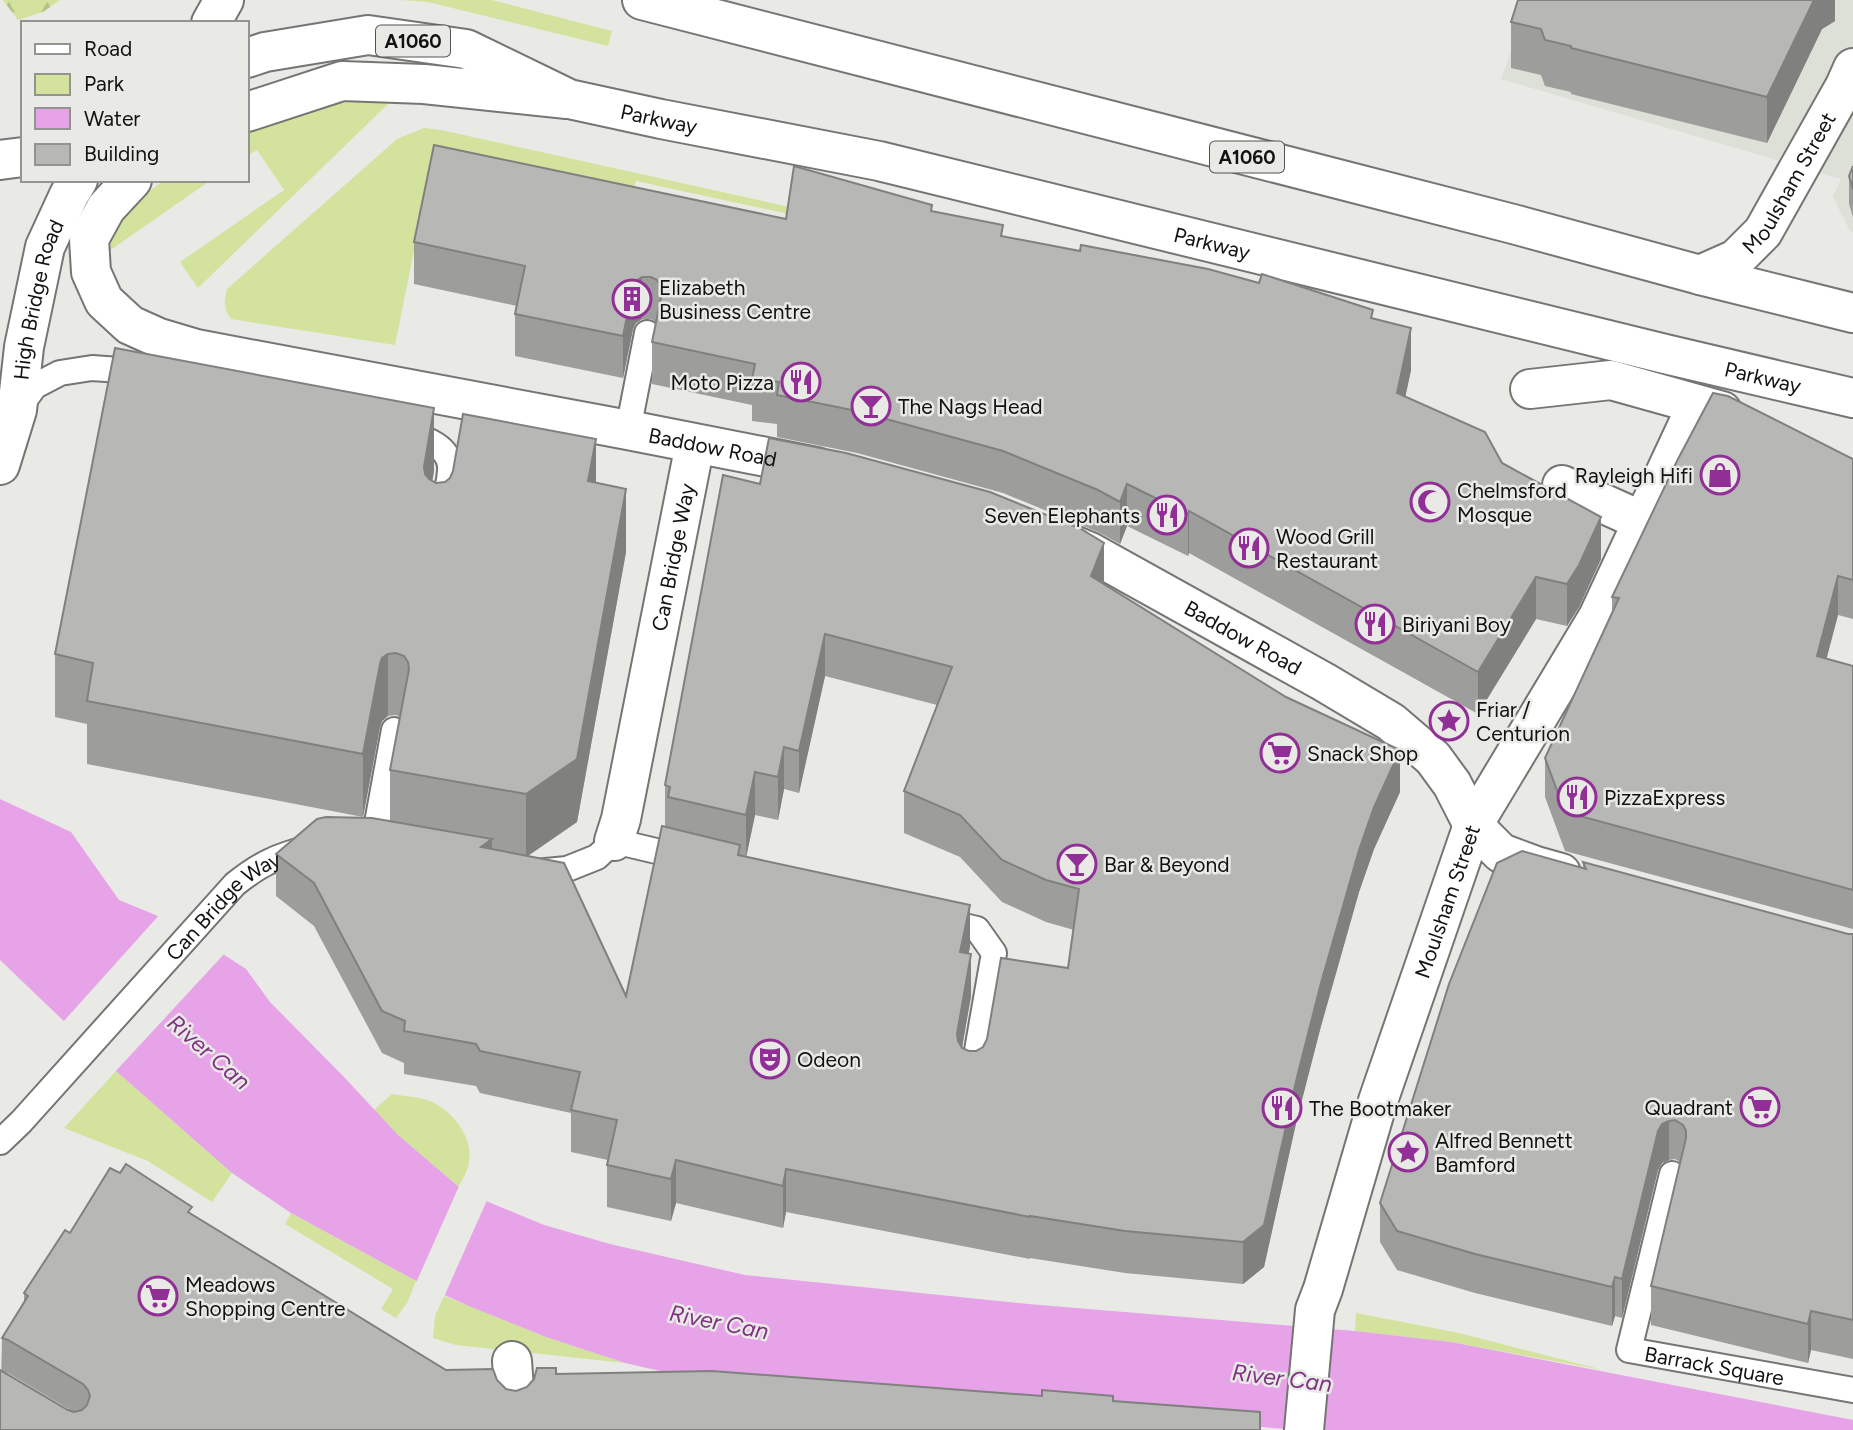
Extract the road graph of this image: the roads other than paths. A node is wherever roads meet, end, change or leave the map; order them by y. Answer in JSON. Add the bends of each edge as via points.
{"nodes":[{"id":1,"x":224,"y":0,"type":"edge"},
{"id":2,"x":642,"y":0,"type":"edge"},
{"id":3,"x":212,"y":21,"type":"edge"},
{"id":4,"x":248,"y":58,"type":"edge"},
{"id":5,"x":1853,"y":68,"type":"edge"},
{"id":6,"x":569,"y":99,"type":"junction"},
{"id":7,"x":248,"y":112,"type":"edge"},
{"id":8,"x":21,"y":157,"type":"edge"},
{"id":9,"x":0,"y":160,"type":"edge"},
{"id":10,"x":77,"y":182,"type":"edge"},
{"id":11,"x":130,"y":182,"type":"edge"},
{"id":12,"x":1700,"y":275,"type":"junction"},
{"id":13,"x":1853,"y":313,"type":"edge"},
{"id":14,"x":648,"y":333,"type":"dead end"},
{"id":15,"x":167,"y":383,"type":"edge"},
{"id":16,"x":1530,"y":388,"type":"dead end"},
{"id":17,"x":1853,"y":398,"type":"edge"},
{"id":18,"x":17,"y":410,"type":"junction"},
{"id":19,"x":374,"y":427,"type":"edge"},
{"id":20,"x":628,"y":430,"type":"junction"},
{"id":21,"x":695,"y":443,"type":"junction"},
{"id":22,"x":0,"y":465,"type":"edge"},
{"id":23,"x":851,"y":474,"type":"edge"},
{"id":24,"x":1562,"y":485,"type":"dead end"},
{"id":25,"x":1643,"y":521,"type":"junction"},
{"id":26,"x":1020,"y":523,"type":"edge"},
{"id":27,"x":439,"y":531,"type":"edge"},
{"id":28,"x":394,"y":730,"type":"edge"},
{"id":29,"x":1472,"y":825,"type":"junction"},
{"id":30,"x":614,"y":841,"type":"junction"},
{"id":31,"x":373,"y":845,"type":"junction"},
{"id":32,"x":401,"y":850,"type":"edge"},
{"id":33,"x":708,"y":864,"type":"edge"},
{"id":34,"x":517,"y":870,"type":"edge"},
{"id":35,"x":1589,"y":880,"type":"edge"},
{"id":36,"x":923,"y":916,"type":"edge"},
{"id":37,"x":972,"y":1079,"type":"edge"},
{"id":38,"x":0,"y":1142,"type":"edge"},
{"id":39,"x":1672,"y":1174,"type":"dead end"},
{"id":40,"x":512,"y":1361,"type":"dead end"},
{"id":41,"x":1853,"y":1390,"type":"edge"},
{"id":42,"x":515,"y":1402,"type":"edge"},
{"id":43,"x":1304,"y":1430,"type":"edge"}],
"edges":[{"from":1,"to":3,"type":"street"},
{"from":2,"to":12,"type":"street","number":"A1060"},
{"from":4,"to":6,"type":"street","name":"Parkway","number":"A1060","via":[[368,35],[466,49]]},
{"from":5,"to":12,"type":"street","name":"Moulsham Street","via":[[1763,232],[1736,260]]},
{"from":6,"to":7,"type":"street","name":"Parkway","via":[[424,84],[342,82]]},
{"from":6,"to":17,"type":"street","name":"Parkway","number":"A1060","via":[[879,160]]},
{"from":8,"to":9,"type":"street"},
{"from":10,"to":18,"type":"street","name":"High Bridge Road","via":[[45,247],[24,347]]},
{"from":11,"to":20,"type":"street","name":"Baddow Road","via":[[106,208],[89,239],[91,272],[104,301],[130,325],[196,349]]},
{"from":12,"to":13,"type":"street","number":"A1060"},
{"from":14,"to":20,"type":"lane"},
{"from":15,"to":18,"type":"lane","via":[[120,370],[60,373],[36,386]]},
{"from":16,"to":25,"type":"street","name":"Moulsham Street","via":[[1611,380],[1714,409]]},
{"from":18,"to":22,"type":"street","name":"High Bridge Road"},
{"from":19,"to":27,"type":"lane","via":[[431,441],[446,454],[450,464]]},
{"from":20,"to":21,"type":"street","name":"Baddow Road"},
{"from":21,"to":23,"type":"street","name":"Baddow Road"},
{"from":21,"to":30,"type":"street","name":"Can Bridge Way"},
{"from":24,"to":25,"type":"street"},
{"from":25,"to":29,"type":"street","name":"Moulsham Street","via":[[1598,617]]},
{"from":26,"to":29,"type":"street","name":"Baddow Road","via":[[1090,552],[1391,722],[1433,758]]},
{"from":28,"to":31,"type":"lane"},
{"from":29,"to":35,"type":"street","name":"Baddow Road","via":[[1501,853]]},
{"from":29,"to":43,"type":"street","name":"Moulsham Street","via":[[1378,1101],[1315,1310]]},
{"from":30,"to":33,"type":"lane"},
{"from":30,"to":34,"type":"lane","via":[[597,857],[567,869]]},
{"from":31,"to":32,"type":"lane","name":"Can Bridge Way"},
{"from":31,"to":38,"type":"lane","name":"Can Bridge Way","via":[[324,844],[256,867],[235,884]]},
{"from":36,"to":37,"type":"lane","via":[[977,929],[994,953]]},
{"from":39,"to":41,"type":"lane","name":"Barrack Square","via":[[1629,1350]]},
{"from":40,"to":42,"type":"street"}]}
